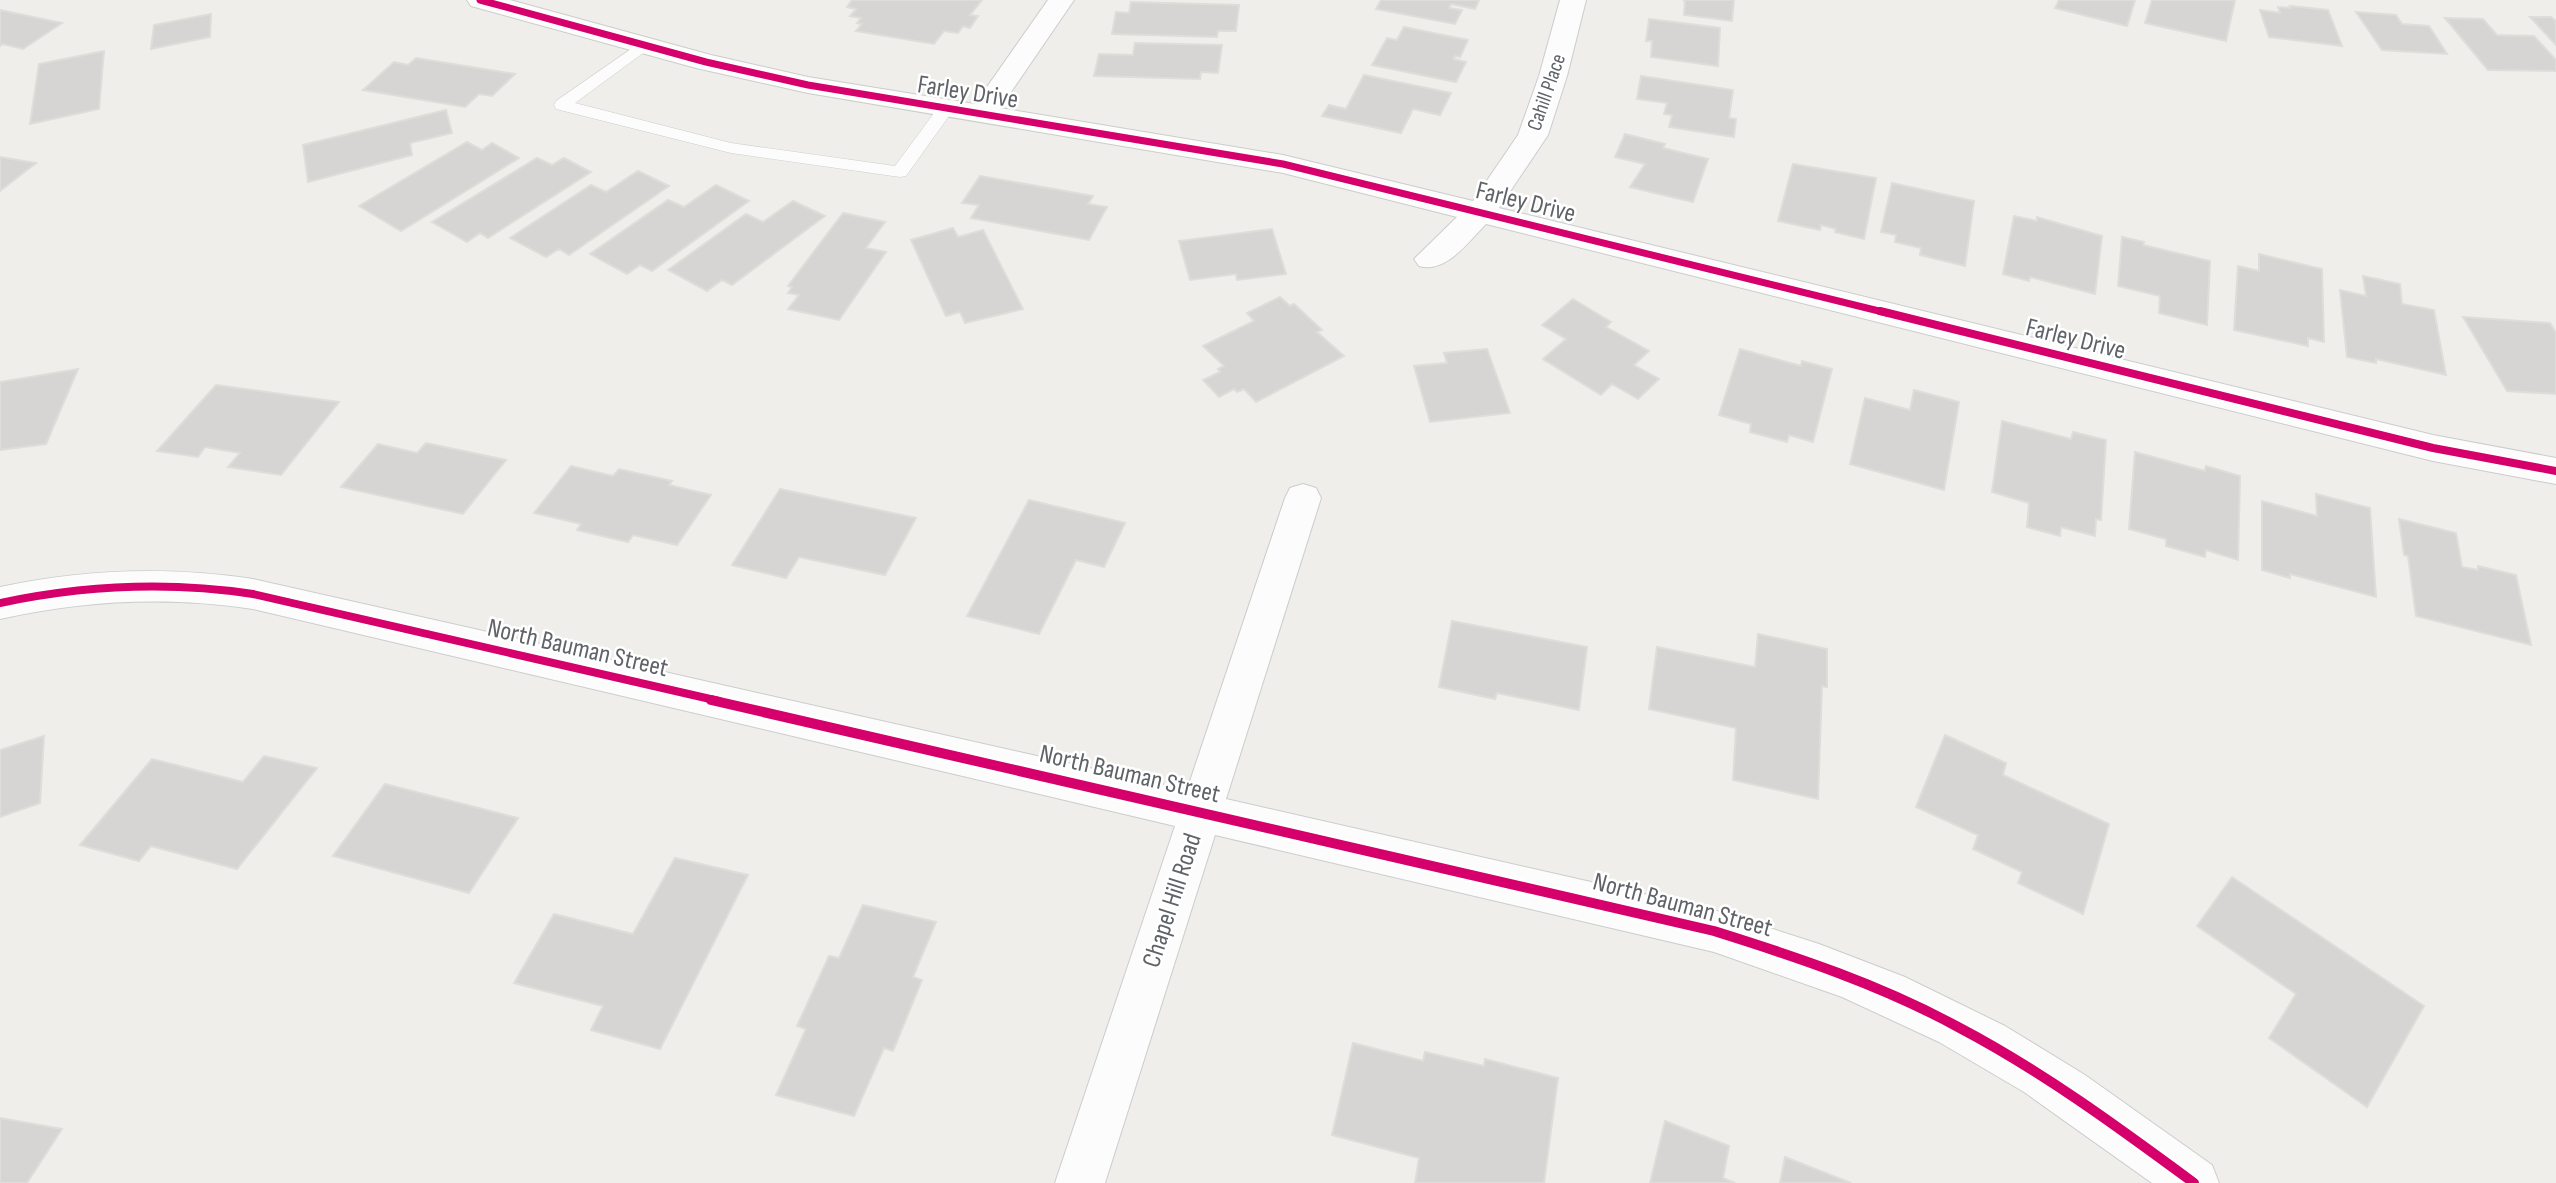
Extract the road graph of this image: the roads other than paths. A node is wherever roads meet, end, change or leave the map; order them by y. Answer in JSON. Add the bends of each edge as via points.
{"nodes":[{"id":1,"x":1061,"y":0,"type":"edge"},
{"id":2,"x":1573,"y":0,"type":"edge"},
{"id":3,"x":494,"y":2,"type":"edge"},
{"id":4,"x":644,"y":45,"type":"junction"},
{"id":5,"x":946,"y":108,"type":"junction"},
{"id":6,"x":982,"y":114,"type":"junction"},
{"id":7,"x":1480,"y":212,"type":"junction"},
{"id":8,"x":1430,"y":259,"type":"dead end"},
{"id":9,"x":2556,"y":471,"type":"edge"},
{"id":10,"x":1303,"y":498,"type":"dead end"},
{"id":11,"x":0,"y":603,"type":"edge"},
{"id":12,"x":1199,"y":811,"type":"junction"},
{"id":13,"x":1080,"y":1183,"type":"edge"},
{"id":14,"x":2194,"y":1183,"type":"edge"}],
"edges":[{"from":1,"to":6,"type":"street"},
{"from":2,"to":7,"type":"street","name":"Cahill Place","via":[[1533,135]]},
{"from":3,"to":4,"type":"street","name":"Farley Drive"},
{"from":4,"to":5,"type":"street","name":"Farley Drive","via":[[808,85]]},
{"from":4,"to":5,"type":"lane","via":[[562,105],[731,148],[900,172]]},
{"from":5,"to":6,"type":"street","name":"Farley Drive"},
{"from":6,"to":7,"type":"street","name":"Farley Drive","via":[[1283,164]]},
{"from":7,"to":8,"type":"street","name":"Cahill Place"},
{"from":7,"to":9,"type":"street","name":"Farley Drive","via":[[2433,448]]},
{"from":10,"to":12,"type":"street","name":"Chapel Hill Road"},
{"from":11,"to":12,"type":"street","name":"North Bauman Street","via":[[112,586],[186,586],[253,593]]},
{"from":12,"to":13,"type":"street","name":"Chapel Hill Road"},
{"from":12,"to":14,"type":"street","name":"North Bauman Street","via":[[1685,924],[1803,959],[1986,1042],[2107,1119]]}]}
